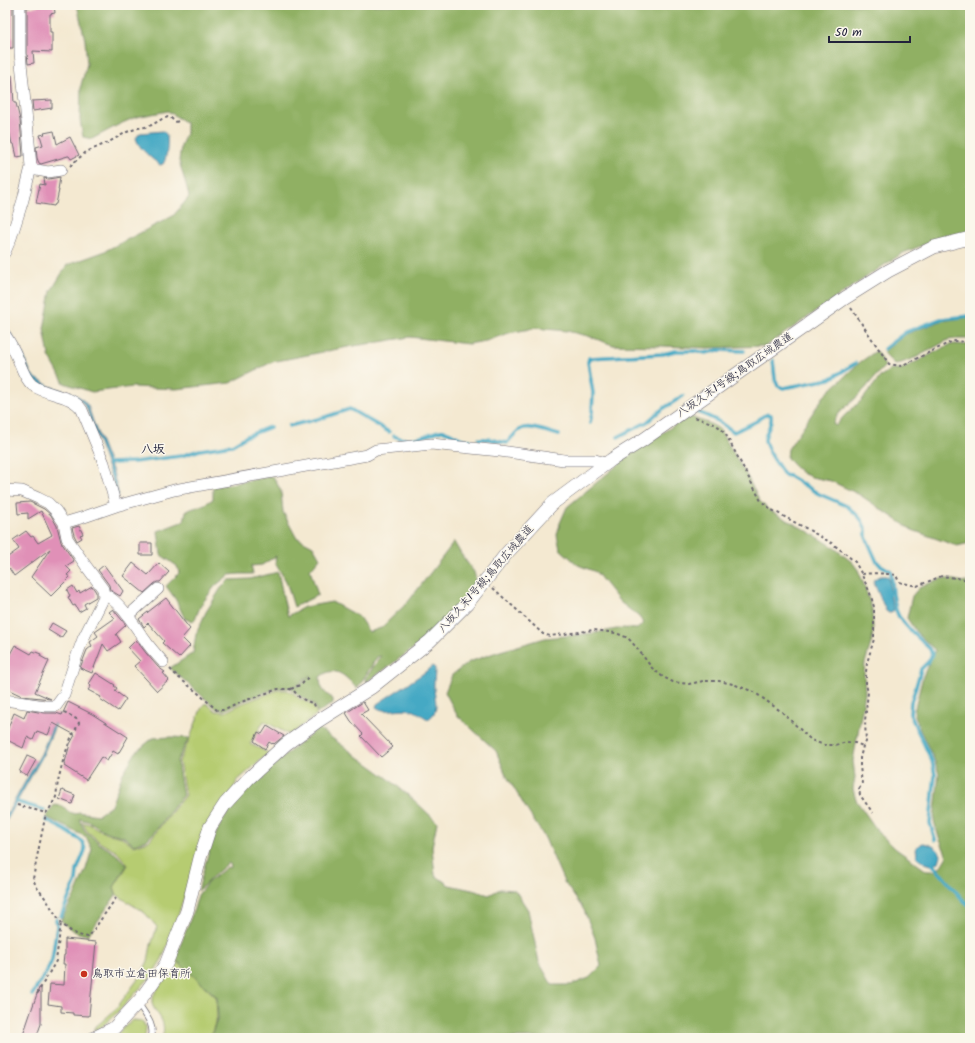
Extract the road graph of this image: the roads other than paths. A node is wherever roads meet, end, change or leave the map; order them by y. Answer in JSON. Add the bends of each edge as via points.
{"nodes":[{"id":1,"x":20,"y":5,"type":"edge"},
{"id":2,"x":30,"y":169,"type":"junction"},
{"id":3,"x":61,"y":170,"type":"road end"},
{"id":4,"x":970,"y":238,"type":"edge"},
{"id":5,"x":5,"y":252,"type":"edge"},
{"id":6,"x":5,"y":335,"type":"edge"},
{"id":7,"x":607,"y":464,"type":"junction"},
{"id":8,"x":5,"y":490,"type":"edge"},
{"id":9,"x":116,"y":506,"type":"junction"},
{"id":10,"x":64,"y":523,"type":"junction"},
{"id":11,"x":158,"y":589,"type":"dead end"},
{"id":12,"x":104,"y":594,"type":"junction"},
{"id":13,"x":128,"y":616,"type":"junction"},
{"id":14,"x":163,"y":662,"type":"road end"},
{"id":15,"x":5,"y":700,"type":"edge"},
{"id":16,"x":138,"y":1002,"type":"junction"},
{"id":17,"x":94,"y":1038,"type":"edge"},
{"id":18,"x":151,"y":1038,"type":"edge"}],
"edges":[{"from":1,"to":2,"type":"street","via":[[20,53]]},
{"from":2,"to":3,"type":"street","via":[[48,172]]},
{"from":2,"to":5,"type":"street","via":[[24,200]]},
{"from":4,"to":7,"type":"street","name":"八坂久末1号線;鳥取広域農道","via":[[934,247],[888,271],[845,298]]},
{"from":6,"to":9,"type":"street","via":[[27,380],[38,388],[79,405],[104,463]]},
{"from":7,"to":9,"type":"street","via":[[595,460],[564,460],[431,444],[376,450],[367,455],[174,490]]},
{"from":7,"to":16,"type":"street","name":"八坂久末1号線;鳥取広域農道","via":[[553,503],[506,554],[467,604],[430,641],[372,687],[286,744],[225,804],[210,827],[187,911],[166,964]]},
{"from":8,"to":10,"type":"street","via":[[22,491],[48,503]]},
{"from":9,"to":10,"type":"street"},
{"from":10,"to":12,"type":"street","via":[[67,538]]},
{"from":11,"to":13,"type":"street"},
{"from":12,"to":13,"type":"street"},
{"from":12,"to":15,"type":"street","via":[[83,639],[64,695],[56,706]]},
{"from":13,"to":14,"type":"street"},
{"from":16,"to":17,"type":"street","name":"八坂久末1号線;鳥取広域農道","via":[[114,1028]]},
{"from":16,"to":18,"type":"lane","via":[[151,1025]]}]}
